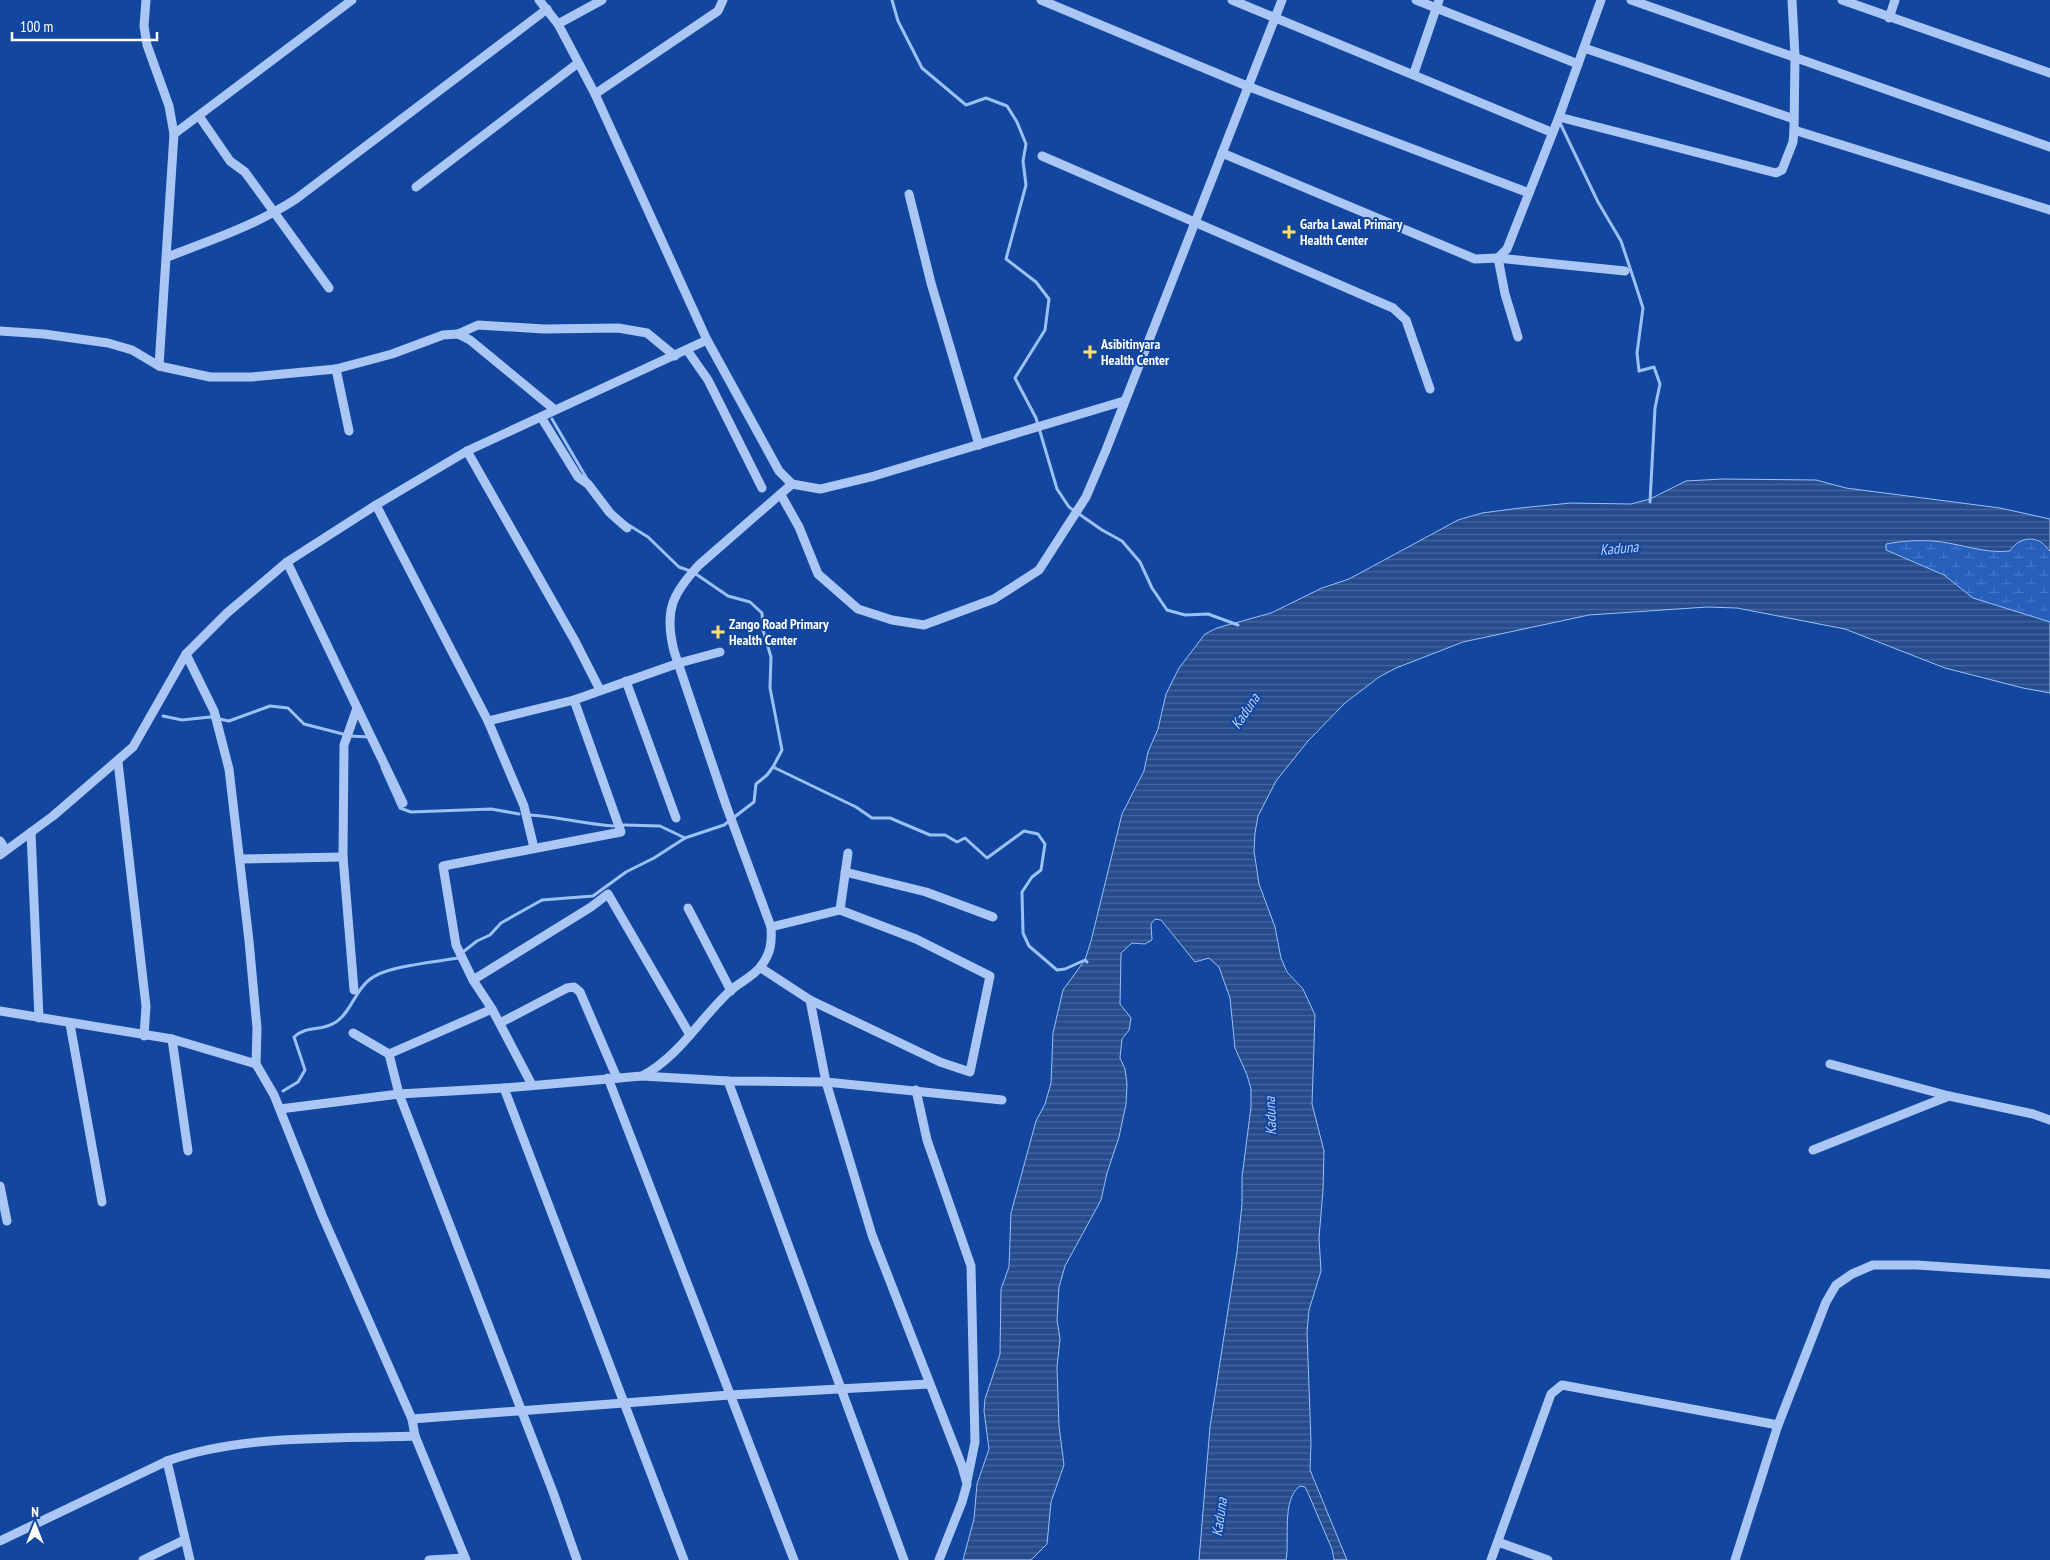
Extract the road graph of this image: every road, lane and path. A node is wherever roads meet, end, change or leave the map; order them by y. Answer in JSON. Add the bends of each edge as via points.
{"nodes":[{"id":1,"x":352,"y":0,"type":"edge"},
{"id":2,"x":539,"y":0,"type":"edge"},
{"id":3,"x":602,"y":0,"type":"edge"},
{"id":4,"x":723,"y":0,"type":"edge"},
{"id":5,"x":1041,"y":0,"type":"edge"},
{"id":6,"x":1232,"y":0,"type":"edge"},
{"id":7,"x":1282,"y":0,"type":"edge"},
{"id":8,"x":1416,"y":0,"type":"edge"},
{"id":9,"x":1601,"y":0,"type":"edge"},
{"id":10,"x":1631,"y":0,"type":"edge"},
{"id":11,"x":1792,"y":0,"type":"edge"},
{"id":12,"x":1842,"y":0,"type":"edge"},
{"id":13,"x":1895,"y":0,"type":"edge"},
{"id":14,"x":148,"y":1,"type":"edge"},
{"id":15,"x":1438,"y":4,"type":"edge"},
{"id":16,"x":547,"y":9,"type":"junction"},
{"id":17,"x":1275,"y":17,"type":"junction"},
{"id":18,"x":1889,"y":18,"type":"junction"},
{"id":19,"x":558,"y":24,"type":"junction"},
{"id":20,"x":1584,"y":48,"type":"junction"},
{"id":21,"x":1795,"y":56,"type":"junction"},
{"id":22,"x":578,"y":63,"type":"junction"},
{"id":23,"x":1578,"y":64,"type":"junction"},
{"id":24,"x":2050,"y":72,"type":"edge"},
{"id":25,"x":1414,"y":73,"type":"junction"},
{"id":26,"x":1247,"y":86,"type":"junction"},
{"id":27,"x":595,"y":94,"type":"junction"},
{"id":28,"x":199,"y":116,"type":"junction"},
{"id":29,"x":1559,"y":117,"type":"junction"},
{"id":30,"x":1794,"y":119,"type":"junction"},
{"id":31,"x":1794,"y":130,"type":"junction"},
{"id":32,"x":1551,"y":132,"type":"junction"},
{"id":33,"x":174,"y":134,"type":"junction"},
{"id":34,"x":2050,"y":148,"type":"edge"},
{"id":35,"x":1222,"y":153,"type":"junction"},
{"id":36,"x":1042,"y":156,"type":"dead end"},
{"id":37,"x":416,"y":187,"type":"dead end"},
{"id":38,"x":1529,"y":193,"type":"junction"},
{"id":39,"x":909,"y":194,"type":"dead end"},
{"id":40,"x":2050,"y":210,"type":"edge"},
{"id":41,"x":275,"y":213,"type":"junction"},
{"id":42,"x":1196,"y":222,"type":"junction"},
{"id":43,"x":167,"y":256,"type":"junction"},
{"id":44,"x":1498,"y":258,"type":"junction"},
{"id":45,"x":1625,"y":271,"type":"dead end"},
{"id":46,"x":329,"y":288,"type":"dead end"},
{"id":47,"x":0,"y":332,"type":"edge"},
{"id":48,"x":458,"y":334,"type":"junction"},
{"id":49,"x":1518,"y":337,"type":"dead end"},
{"id":50,"x":706,"y":340,"type":"junction"},
{"id":51,"x":687,"y":350,"type":"junction"},
{"id":52,"x":675,"y":356,"type":"junction"},
{"id":53,"x":159,"y":366,"type":"junction"},
{"id":54,"x":336,"y":369,"type":"junction"},
{"id":55,"x":1430,"y":389,"type":"dead end"},
{"id":56,"x":1124,"y":401,"type":"junction"},
{"id":57,"x":556,"y":410,"type":"junction"},
{"id":58,"x":541,"y":416,"type":"junction"},
{"id":59,"x":349,"y":431,"type":"dead end"},
{"id":60,"x":980,"y":445,"type":"junction"},
{"id":61,"x":467,"y":451,"type":"junction"},
{"id":62,"x":792,"y":484,"type":"junction"},
{"id":63,"x":762,"y":488,"type":"dead end"},
{"id":64,"x":781,"y":495,"type":"junction"},
{"id":65,"x":376,"y":505,"type":"junction"},
{"id":66,"x":627,"y":528,"type":"dead end"},
{"id":67,"x":287,"y":562,"type":"junction"},
{"id":68,"x":720,"y":652,"type":"dead end"},
{"id":69,"x":186,"y":654,"type":"junction"},
{"id":70,"x":679,"y":663,"type":"junction"},
{"id":71,"x":626,"y":681,"type":"junction"},
{"id":72,"x":600,"y":690,"type":"junction"},
{"id":73,"x":574,"y":700,"type":"junction"},
{"id":74,"x":357,"y":708,"type":"junction"},
{"id":75,"x":488,"y":721,"type":"junction"},
{"id":76,"x":118,"y":762,"type":"junction"},
{"id":77,"x":403,"y":803,"type":"dead end"},
{"id":78,"x":676,"y":818,"type":"dead end"},
{"id":79,"x":31,"y":832,"type":"junction"},
{"id":80,"x":0,"y":841,"type":"edge"},
{"id":81,"x":534,"y":848,"type":"junction"},
{"id":82,"x":3,"y":853,"type":"edge"},
{"id":83,"x":848,"y":853,"type":"dead end"},
{"id":84,"x":342,"y":857,"type":"junction"},
{"id":85,"x":240,"y":859,"type":"junction"},
{"id":86,"x":845,"y":872,"type":"junction"},
{"id":87,"x":688,"y":908,"type":"dead end"},
{"id":88,"x":840,"y":910,"type":"junction"},
{"id":89,"x":993,"y":917,"type":"dead end"},
{"id":90,"x":771,"y":927,"type":"junction"},
{"id":91,"x":760,"y":968,"type":"junction"},
{"id":92,"x":473,"y":980,"type":"junction"},
{"id":93,"x":354,"y":990,"type":"dead end"},
{"id":94,"x":731,"y":991,"type":"junction"},
{"id":95,"x":810,"y":1000,"type":"junction"},
{"id":96,"x":492,"y":1009,"type":"junction"},
{"id":97,"x":0,"y":1011,"type":"edge"},
{"id":98,"x":39,"y":1018,"type":"junction"},
{"id":99,"x":500,"y":1023,"type":"junction"},
{"id":100,"x":70,"y":1024,"type":"junction"},
{"id":101,"x":354,"y":1033,"type":"dead end"},
{"id":102,"x":690,"y":1034,"type":"junction"},
{"id":103,"x":144,"y":1036,"type":"junction"},
{"id":104,"x":172,"y":1039,"type":"junction"},
{"id":105,"x":389,"y":1054,"type":"junction"},
{"id":106,"x":256,"y":1064,"type":"junction"},
{"id":107,"x":1830,"y":1064,"type":"dead end"},
{"id":108,"x":642,"y":1076,"type":"junction"},
{"id":109,"x":612,"y":1078,"type":"junction"},
{"id":110,"x":728,"y":1081,"type":"junction"},
{"id":111,"x":826,"y":1082,"type":"junction"},
{"id":112,"x":532,"y":1085,"type":"junction"},
{"id":113,"x":504,"y":1088,"type":"junction"},
{"id":114,"x":916,"y":1090,"type":"junction"},
{"id":115,"x":399,"y":1094,"type":"junction"},
{"id":116,"x":1949,"y":1096,"type":"junction"},
{"id":117,"x":1002,"y":1100,"type":"dead end"},
{"id":118,"x":280,"y":1109,"type":"junction"},
{"id":119,"x":2050,"y":1120,"type":"edge"},
{"id":120,"x":1813,"y":1150,"type":"dead end"},
{"id":121,"x":188,"y":1151,"type":"dead end"},
{"id":122,"x":0,"y":1186,"type":"edge"},
{"id":123,"x":102,"y":1202,"type":"dead end"},
{"id":124,"x":7,"y":1221,"type":"dead end"},
{"id":125,"x":2050,"y":1274,"type":"edge"},
{"id":126,"x":930,"y":1384,"type":"junction"},
{"id":127,"x":842,"y":1389,"type":"junction"},
{"id":128,"x":730,"y":1395,"type":"junction"},
{"id":129,"x":624,"y":1404,"type":"junction"},
{"id":130,"x":522,"y":1411,"type":"junction"},
{"id":131,"x":412,"y":1419,"type":"junction"},
{"id":132,"x":1778,"y":1425,"type":"junction"},
{"id":133,"x":415,"y":1436,"type":"junction"},
{"id":134,"x":167,"y":1461,"type":"junction"},
{"id":135,"x":967,"y":1484,"type":"junction"},
{"id":136,"x":184,"y":1540,"type":"junction"},
{"id":137,"x":0,"y":1541,"type":"edge"},
{"id":138,"x":1498,"y":1542,"type":"junction"},
{"id":139,"x":453,"y":1559,"type":"edge"},
{"id":140,"x":466,"y":1559,"type":"edge"},
{"id":141,"x":143,"y":1560,"type":"edge"},
{"id":142,"x":190,"y":1560,"type":"edge"},
{"id":143,"x":429,"y":1560,"type":"edge"},
{"id":144,"x":577,"y":1560,"type":"edge"},
{"id":145,"x":684,"y":1560,"type":"edge"},
{"id":146,"x":794,"y":1560,"type":"edge"},
{"id":147,"x":904,"y":1560,"type":"edge"},
{"id":148,"x":939,"y":1560,"type":"edge"},
{"id":149,"x":1491,"y":1560,"type":"edge"},
{"id":150,"x":1548,"y":1560,"type":"edge"},
{"id":151,"x":1735,"y":1560,"type":"edge"}],
"edges":[{"from":1,"to":28,"type":"street"},
{"from":2,"to":16,"type":"street"},
{"from":3,"to":19,"type":"street"},
{"from":4,"to":27,"type":"street","via":[[718,10]]},
{"from":5,"to":26,"type":"street"},
{"from":6,"to":17,"type":"street"},
{"from":7,"to":17,"type":"street"},
{"from":8,"to":15,"type":"street"},
{"from":9,"to":20,"type":"street"},
{"from":10,"to":21,"type":"street"},
{"from":11,"to":21,"type":"street"},
{"from":12,"to":18,"type":"street"},
{"from":13,"to":18,"type":"street"},
{"from":14,"to":33,"type":"street","via":[[144,26],[147,45],[169,106]]},
{"from":15,"to":23,"type":"street"},
{"from":15,"to":25,"type":"street"},
{"from":16,"to":19,"type":"street"},
{"from":16,"to":41,"type":"street"},
{"from":17,"to":25,"type":"street"},
{"from":17,"to":26,"type":"street"},
{"from":18,"to":24,"type":"street"},
{"from":19,"to":22,"type":"street"},
{"from":20,"to":23,"type":"street"},
{"from":20,"to":30,"type":"street"},
{"from":21,"to":30,"type":"street"},
{"from":21,"to":34,"type":"street"},
{"from":22,"to":27,"type":"street"},
{"from":22,"to":37,"type":"street"},
{"from":23,"to":29,"type":"street"},
{"from":25,"to":32,"type":"street"},
{"from":26,"to":35,"type":"street"},
{"from":26,"to":38,"type":"street"},
{"from":27,"to":50,"type":"street"},
{"from":28,"to":33,"type":"street"},
{"from":28,"to":41,"type":"street","via":[[230,161],[245,172]]},
{"from":29,"to":31,"type":"street","via":[[1776,173],[1782,170]]},
{"from":29,"to":32,"type":"street"},
{"from":30,"to":31,"type":"street"},
{"from":31,"to":40,"type":"street"},
{"from":32,"to":38,"type":"street"},
{"from":33,"to":43,"type":"street"},
{"from":35,"to":42,"type":"street"},
{"from":35,"to":44,"type":"street","via":[[1475,259]]},
{"from":36,"to":42,"type":"street"},
{"from":38,"to":44,"type":"street","via":[[1507,249]]},
{"from":39,"to":60,"type":"street","via":[[931,283]]},
{"from":41,"to":43,"type":"street"},
{"from":41,"to":46,"type":"street"},
{"from":42,"to":55,"type":"street","via":[[1393,308],[1406,320]]},
{"from":42,"to":56,"type":"street"},
{"from":43,"to":53,"type":"street"},
{"from":44,"to":45,"type":"street"},
{"from":44,"to":49,"type":"street"},
{"from":47,"to":53,"type":"street","via":[[108,343],[132,350]]},
{"from":48,"to":52,"type":"street","via":[[478,325],[618,328],[648,333]]},
{"from":48,"to":54,"type":"street","via":[[443,335],[392,354]]},
{"from":48,"to":57,"type":"street","via":[[470,340]]},
{"from":50,"to":51,"type":"street"},
{"from":50,"to":62,"type":"street","via":[[779,471]]},
{"from":51,"to":52,"type":"street"},
{"from":51,"to":63,"type":"street","via":[[708,380]]},
{"from":52,"to":57,"type":"street"},
{"from":53,"to":54,"type":"street","via":[[210,377],[252,377]]},
{"from":54,"to":59,"type":"street"},
{"from":56,"to":60,"type":"street"},
{"from":56,"to":64,"type":"street","via":[[1086,497],[1039,570],[994,599],[924,625],[892,620],[858,609],[818,574],[799,527]]},
{"from":57,"to":58,"type":"street"},
{"from":58,"to":61,"type":"street"},
{"from":58,"to":66,"type":"street","via":[[578,477]]},
{"from":60,"to":62,"type":"street","via":[[820,488]]},
{"from":61,"to":65,"type":"street"},
{"from":61,"to":72,"type":"street"},
{"from":62,"to":64,"type":"street"},
{"from":64,"to":70,"type":"street","via":[[689,576],[670,610],[670,634]]},
{"from":65,"to":67,"type":"street"},
{"from":65,"to":75,"type":"street"},
{"from":67,"to":69,"type":"street"},
{"from":67,"to":74,"type":"street"},
{"from":68,"to":70,"type":"street"},
{"from":69,"to":76,"type":"street","via":[[133,747]]},
{"from":69,"to":85,"type":"street","via":[[218,726],[228,769]]},
{"from":70,"to":71,"type":"street"},
{"from":70,"to":90,"type":"street"},
{"from":71,"to":72,"type":"street"},
{"from":71,"to":78,"type":"street"},
{"from":72,"to":73,"type":"street"},
{"from":73,"to":75,"type":"street"},
{"from":73,"to":81,"type":"street","via":[[621,832]]},
{"from":74,"to":77,"type":"street"},
{"from":74,"to":84,"type":"street","via":[[344,744]]},
{"from":75,"to":81,"type":"street","via":[[524,806]]},
{"from":76,"to":79,"type":"street"},
{"from":76,"to":103,"type":"street","via":[[146,1006]]},
{"from":79,"to":82,"type":"street"},
{"from":79,"to":98,"type":"street"},
{"from":80,"to":82,"type":"street"},
{"from":81,"to":92,"type":"street","via":[[443,866],[456,945]]},
{"from":83,"to":86,"type":"street"},
{"from":84,"to":85,"type":"street"},
{"from":84,"to":93,"type":"street"},
{"from":85,"to":106,"type":"street","via":[[257,1028]]},
{"from":86,"to":88,"type":"street"},
{"from":86,"to":89,"type":"street","via":[[926,892]]},
{"from":87,"to":94,"type":"street"},
{"from":88,"to":90,"type":"street"},
{"from":88,"to":95,"type":"street","via":[[916,939],[990,976],[970,1072],[940,1062]]},
{"from":90,"to":91,"type":"street","via":[[772,946]]},
{"from":91,"to":94,"type":"street"},
{"from":91,"to":95,"type":"street"},
{"from":92,"to":96,"type":"street"},
{"from":92,"to":102,"type":"street","via":[[608,894]]},
{"from":94,"to":102,"type":"street"},
{"from":95,"to":111,"type":"street"},
{"from":96,"to":99,"type":"street"},
{"from":96,"to":105,"type":"street"},
{"from":97,"to":98,"type":"street"},
{"from":98,"to":100,"type":"street"},
{"from":99,"to":109,"type":"street","via":[[574,987],[580,992]]},
{"from":99,"to":112,"type":"street"},
{"from":100,"to":103,"type":"street"},
{"from":100,"to":123,"type":"street"},
{"from":101,"to":105,"type":"street"},
{"from":102,"to":108,"type":"street","via":[[668,1058]]},
{"from":103,"to":104,"type":"street"},
{"from":104,"to":106,"type":"street"},
{"from":104,"to":121,"type":"street"},
{"from":105,"to":115,"type":"street"},
{"from":106,"to":118,"type":"street"},
{"from":107,"to":116,"type":"street"},
{"from":108,"to":109,"type":"street"},
{"from":108,"to":110,"type":"street"},
{"from":109,"to":112,"type":"street"},
{"from":109,"to":128,"type":"street"},
{"from":110,"to":111,"type":"street"},
{"from":110,"to":127,"type":"street"},
{"from":111,"to":114,"type":"street"},
{"from":111,"to":126,"type":"street","via":[[872,1235]]},
{"from":112,"to":113,"type":"street"},
{"from":113,"to":115,"type":"street"},
{"from":113,"to":129,"type":"street"},
{"from":114,"to":117,"type":"street"},
{"from":114,"to":135,"type":"street","via":[[927,1140],[971,1266],[975,1442]]},
{"from":115,"to":118,"type":"street"},
{"from":115,"to":130,"type":"street"},
{"from":116,"to":119,"type":"street"},
{"from":116,"to":120,"type":"street"},
{"from":118,"to":131,"type":"street","via":[[322,1215]]},
{"from":122,"to":124,"type":"street"},
{"from":125,"to":132,"type":"street","via":[[1873,1265],[1852,1274],[1836,1285],[1826,1302]]},
{"from":126,"to":127,"type":"street"},
{"from":126,"to":135,"type":"street"},
{"from":127,"to":128,"type":"street"},
{"from":127,"to":147,"type":"street"},
{"from":128,"to":129,"type":"street"},
{"from":128,"to":146,"type":"street"},
{"from":129,"to":130,"type":"street"},
{"from":129,"to":145,"type":"street"},
{"from":130,"to":131,"type":"street"},
{"from":130,"to":144,"type":"street"},
{"from":131,"to":133,"type":"street"},
{"from":132,"to":138,"type":"street","via":[[1562,1385],[1557,1387],[1551,1394]]},
{"from":132,"to":151,"type":"street"},
{"from":133,"to":134,"type":"street","via":[[232,1444]]},
{"from":133,"to":140,"type":"street"},
{"from":134,"to":136,"type":"street"},
{"from":134,"to":137,"type":"street"},
{"from":135,"to":148,"type":"street"},
{"from":136,"to":141,"type":"street"},
{"from":136,"to":142,"type":"street"},
{"from":138,"to":149,"type":"street"},
{"from":138,"to":150,"type":"street"},
{"from":139,"to":140,"type":"street"},
{"from":139,"to":143,"type":"street"}]}
